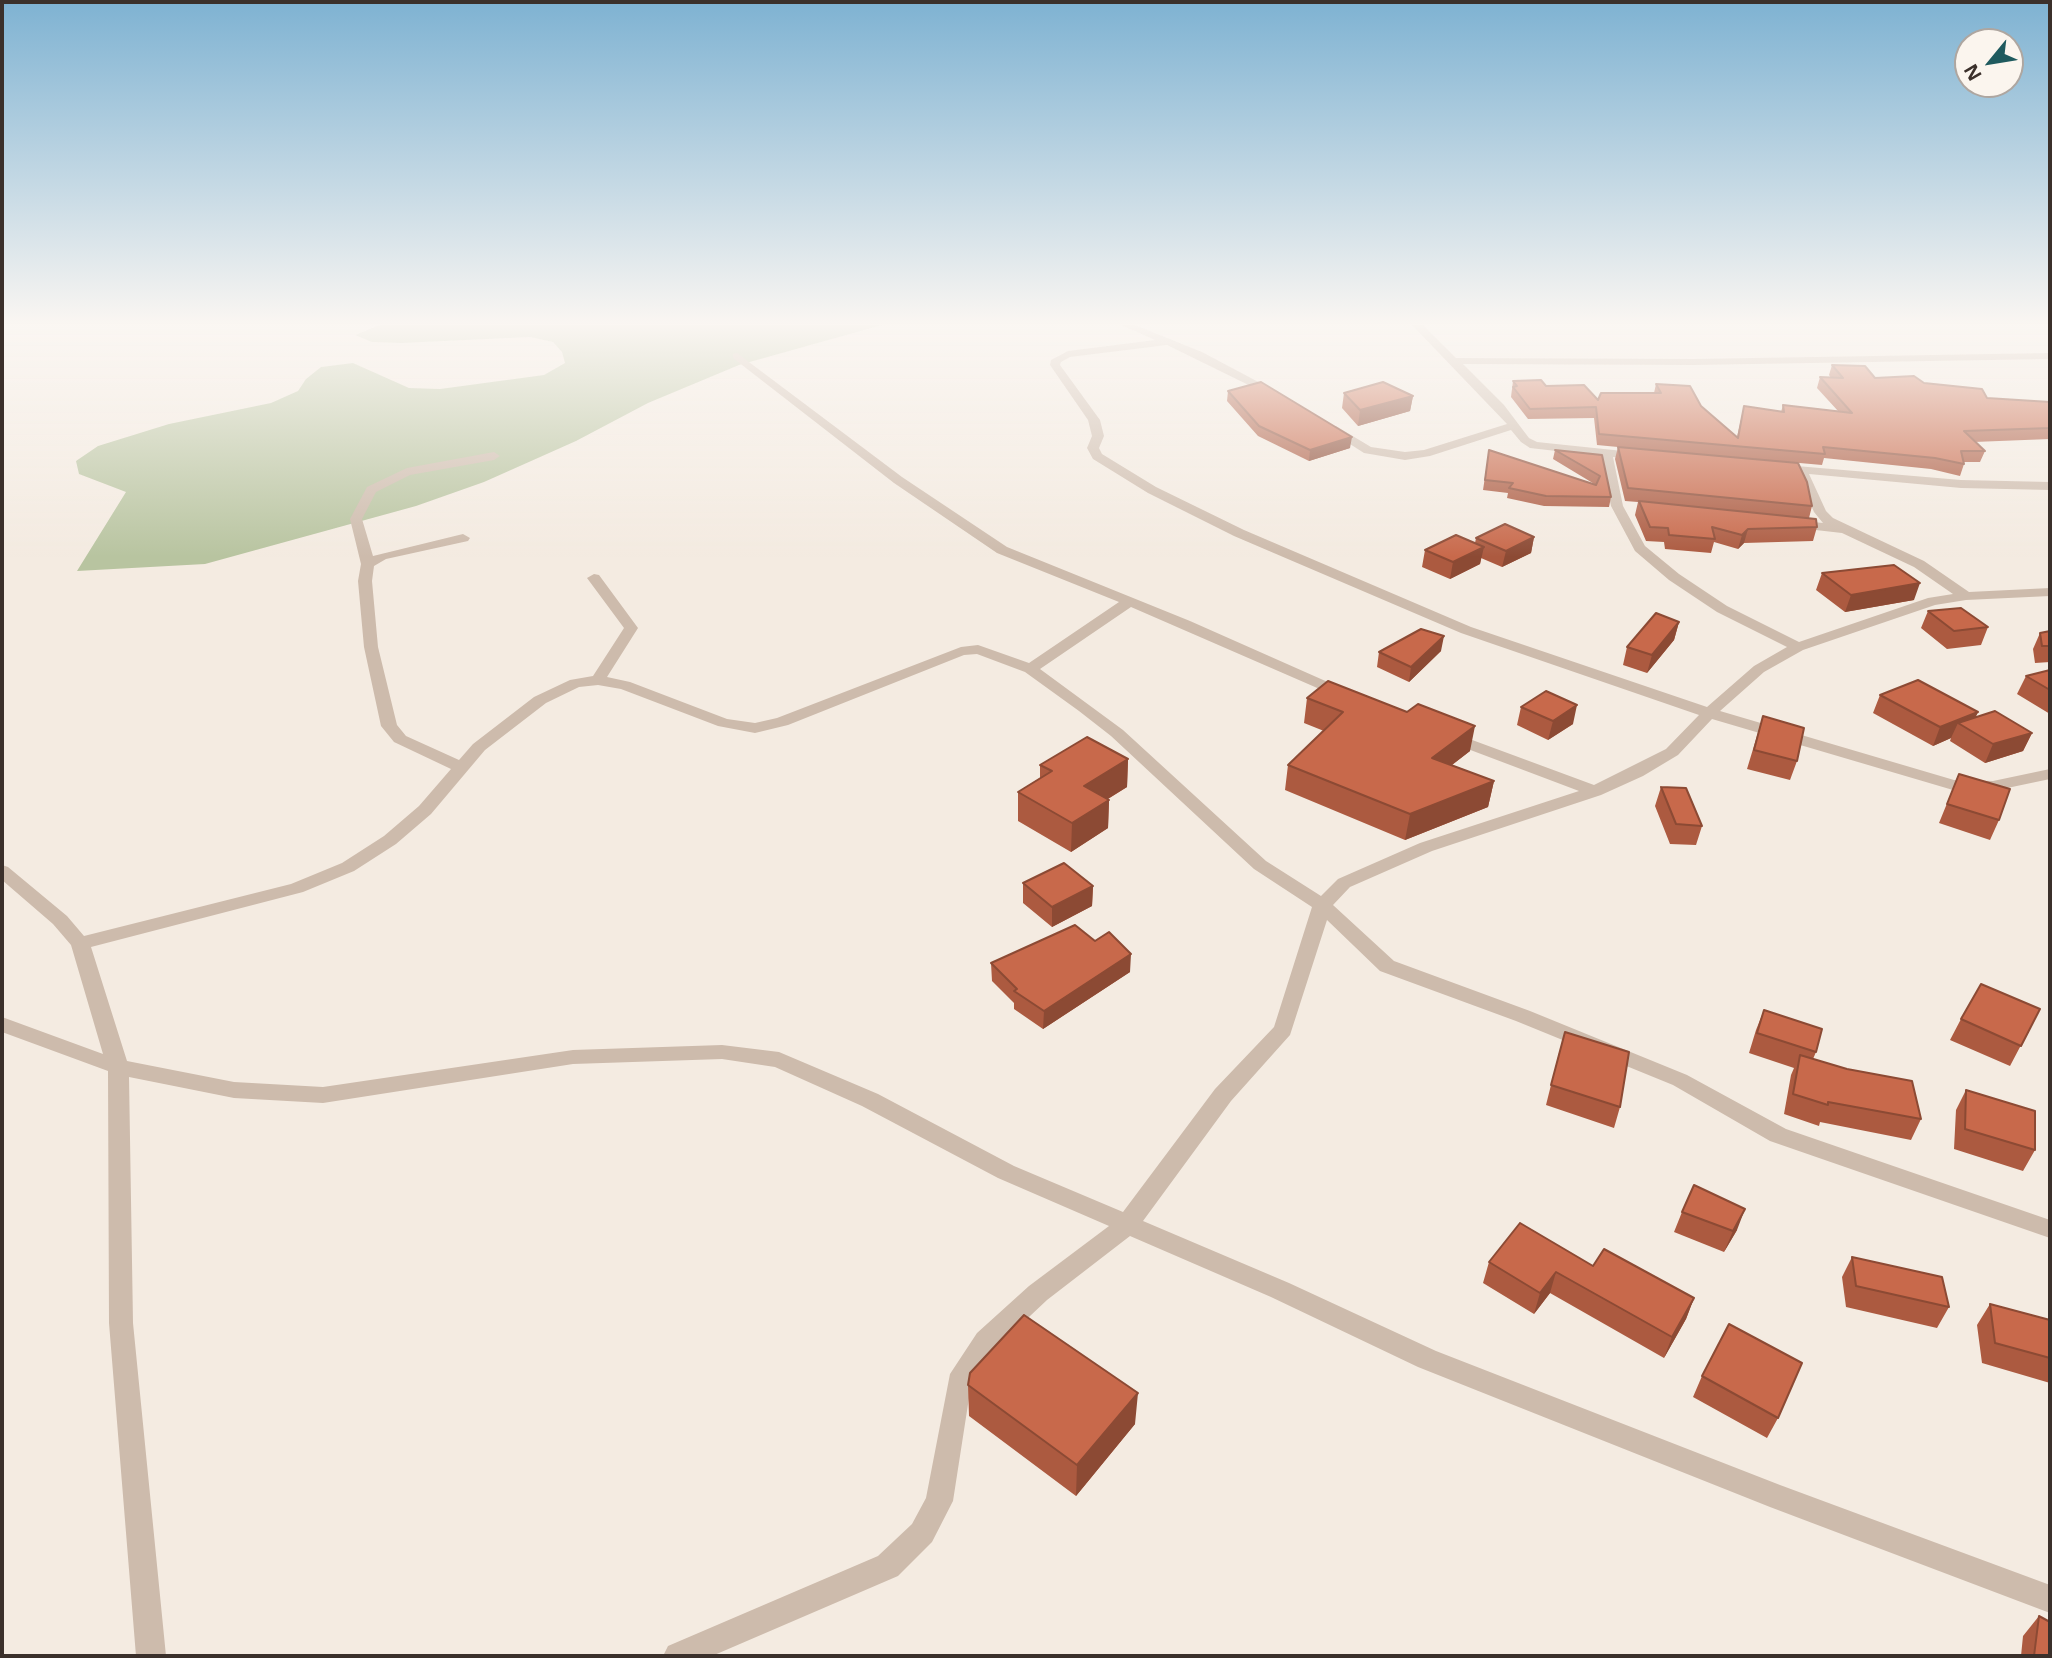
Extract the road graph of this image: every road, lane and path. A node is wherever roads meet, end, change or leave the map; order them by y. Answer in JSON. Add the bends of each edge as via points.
{"nodes":[{"id":1,"x":798,"y":402,"type":"edge"},
{"id":2,"x":1082,"y":402,"type":"edge"},
{"id":3,"x":1495,"y":402,"type":"edge"},
{"id":4,"x":1321,"y":421,"type":"edge"},
{"id":5,"x":1514,"y":425,"type":"junction"},
{"id":6,"x":1606,"y":454,"type":"junction"},
{"id":7,"x":494,"y":456,"type":"dead end"},
{"id":8,"x":1658,"y":458,"type":"edge"},
{"id":9,"x":1762,"y":465,"type":"edge"},
{"id":10,"x":1801,"y":468,"type":"junction"},
{"id":11,"x":2050,"y":486,"type":"edge"},
{"id":12,"x":1777,"y":522,"type":"edge"},
{"id":13,"x":1843,"y":529,"type":"junction"},
{"id":14,"x":463,"y":538,"type":"dead end"},
{"id":15,"x":368,"y":564,"type":"junction"},
{"id":16,"x":594,"y":578,"type":"dead end"},
{"id":17,"x":2050,"y":592,"type":"edge"},
{"id":18,"x":1965,"y":596,"type":"junction"},
{"id":19,"x":1129,"y":602,"type":"junction"},
{"id":20,"x":1798,"y":647,"type":"junction"},
{"id":21,"x":1030,"y":669,"type":"junction"},
{"id":22,"x":598,"y":680,"type":"junction"},
{"id":23,"x":1352,"y":697,"type":"edge"},
{"id":24,"x":1709,"y":713,"type":"junction"},
{"id":25,"x":1438,"y":732,"type":"edge"},
{"id":26,"x":461,"y":767,"type":"junction"},
{"id":27,"x":2050,"y":774,"type":"edge"},
{"id":28,"x":1595,"y":791,"type":"junction"},
{"id":29,"x":2,"y":871,"type":"edge"},
{"id":30,"x":1322,"y":905,"type":"junction"},
{"id":31,"x":80,"y":943,"type":"junction"},
{"id":32,"x":2,"y":1024,"type":"edge"},
{"id":33,"x":118,"y":1067,"type":"junction"},
{"id":34,"x":1126,"y":1226,"type":"junction"},
{"id":35,"x":2050,"y":1229,"type":"edge"},
{"id":36,"x":2050,"y":1599,"type":"edge"},
{"id":37,"x":151,"y":1656,"type":"edge"},
{"id":38,"x":678,"y":1656,"type":"edge"}],
"edges":[{"from":1,"to":19,"type":"street","via":[[918,494],[1002,550]]},
{"from":2,"to":24,"type":"street","via":[[1094,420],[1097,456],[1152,490],[1335,577],[1466,631]]},
{"from":3,"to":5,"type":"street"},
{"from":4,"to":5,"type":"street","via":[[1368,450],[1405,456]]},
{"from":5,"to":6,"type":"street","via":[[1534,445]]},
{"from":6,"to":8,"type":"street"},
{"from":6,"to":20,"type":"street","via":[[1640,548],[1722,609]]},
{"from":7,"to":15,"type":"street","via":[[407,472],[371,491],[356,519]]},
{"from":9,"to":10,"type":"street"},
{"from":10,"to":11,"type":"street","via":[[1961,484]]},
{"from":10,"to":13,"type":"street","via":[[1820,512]]},
{"from":12,"to":13,"type":"street"},
{"from":13,"to":18,"type":"street","via":[[1919,564]]},
{"from":14,"to":15,"type":"street","via":[[383,556]]},
{"from":15,"to":26,"type":"street","via":[[365,581],[371,647],[389,726],[400,739]]},
{"from":16,"to":22,"type":"street","via":[[631,628]]},
{"from":17,"to":18,"type":"street"},
{"from":18,"to":20,"type":"street","via":[[1933,601]]},
{"from":19,"to":21,"type":"street"},
{"from":19,"to":23,"type":"street"},
{"from":20,"to":24,"type":"street","via":[[1759,669]]},
{"from":21,"to":22,"type":"street","via":[[994,653],[961,651],[782,722],[755,728],[724,723],[625,685]]},
{"from":21,"to":30,"type":"street","via":[[1117,733],[1260,865]]},
{"from":22,"to":26,"type":"street","via":[[575,683],[540,700],[479,747]]},
{"from":24,"to":27,"type":"street","via":[[1953,785],[1993,786]]},
{"from":24,"to":28,"type":"street","via":[[1672,752]]},
{"from":25,"to":28,"type":"street"},
{"from":26,"to":31,"type":"street","via":[[425,810],[348,867],[297,888]]},
{"from":28,"to":30,"type":"street","via":[[1368,870],[1344,883]]},
{"from":29,"to":31,"type":"street","via":[[60,919]]},
{"from":30,"to":34,"type":"street","via":[[1283,1030],[1223,1095]]},
{"from":30,"to":35,"type":"street","via":[[1387,966],[1680,1080],[1778,1135]]},
{"from":31,"to":33,"type":"street"},
{"from":32,"to":33,"type":"street"},
{"from":33,"to":34,"type":"street","via":[[234,1090],[323,1095],[573,1057],[722,1052],[779,1060]]},
{"from":33,"to":37,"type":"street","via":[[121,1323]]},
{"from":34,"to":36,"type":"street","via":[[1280,1290],[1427,1359]]},
{"from":34,"to":38,"type":"street","via":[[1038,1293],[986,1341],[959,1382],[939,1501],[922,1533],[888,1566]]}]}
